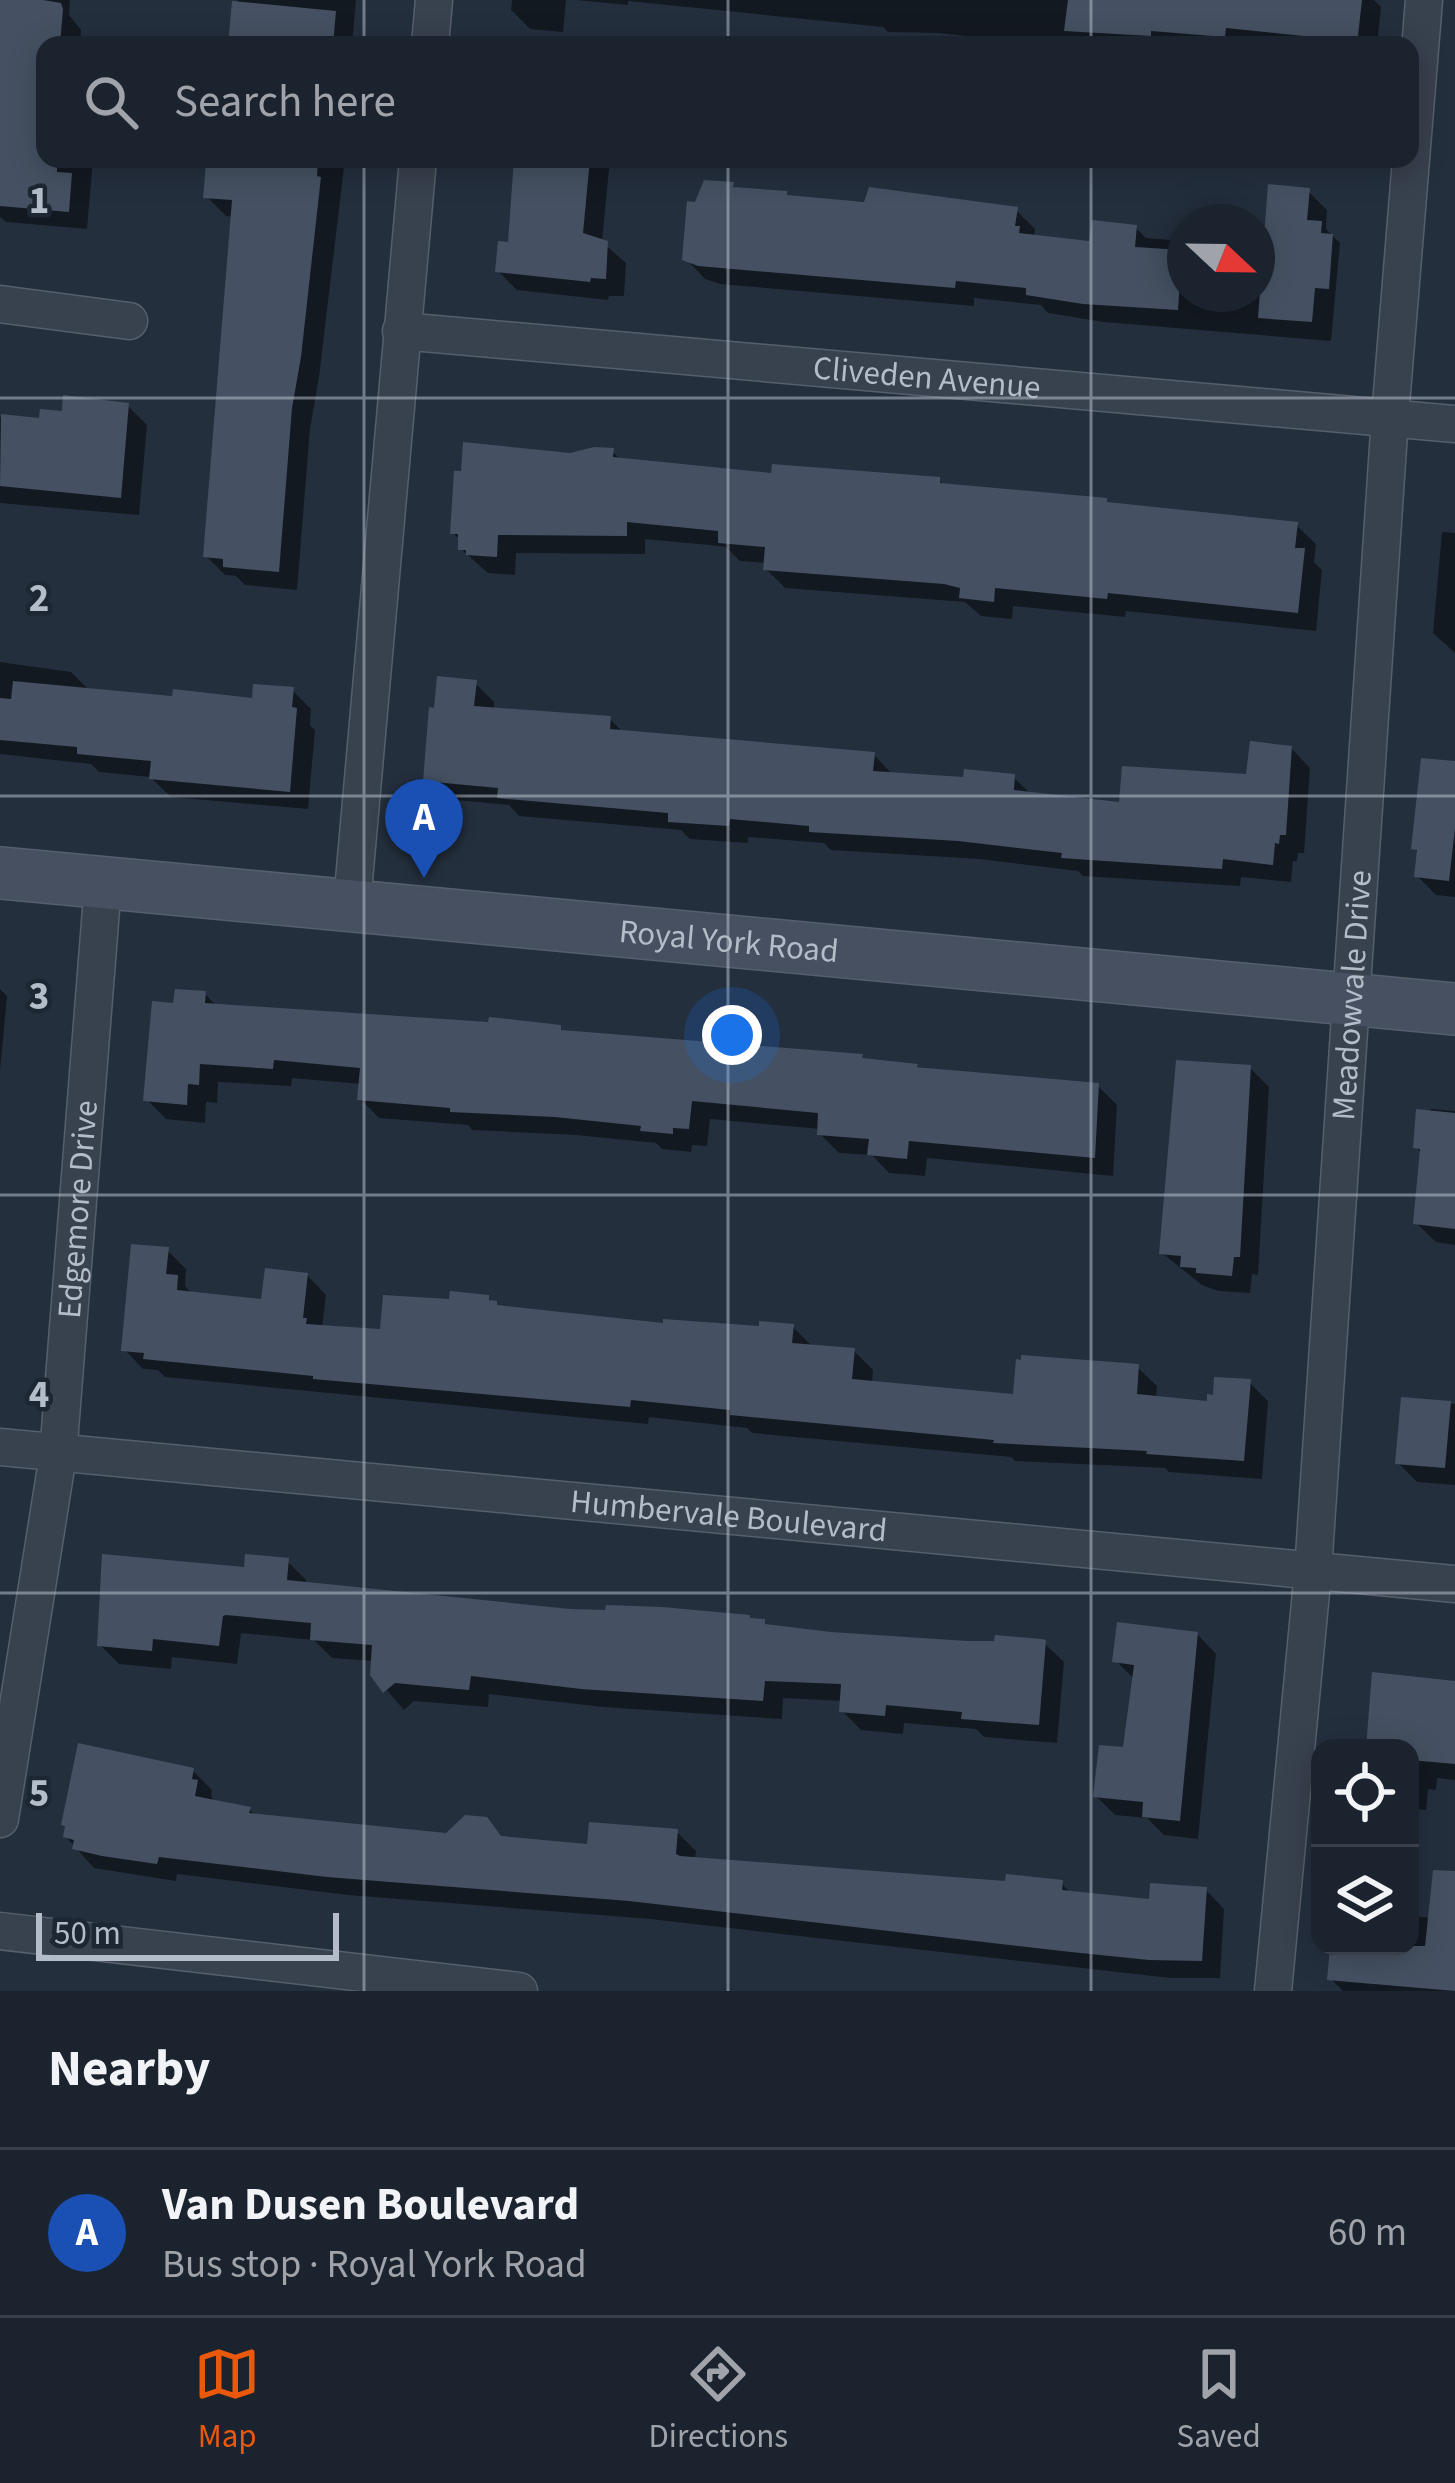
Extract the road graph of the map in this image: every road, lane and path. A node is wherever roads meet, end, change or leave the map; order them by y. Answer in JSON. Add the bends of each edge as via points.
{"nodes":[{"id":1,"x":434,"y":0,"type":"edge"},
{"id":2,"x":1424,"y":0,"type":"edge"},
{"id":3,"x":431,"y":36,"type":"edge"},
{"id":4,"x":1419,"y":61,"type":"edge"},
{"id":5,"x":417,"y":168,"type":"edge"},
{"id":6,"x":1410,"y":168,"type":"edge"},
{"id":7,"x":0,"y":304,"type":"edge"},
{"id":8,"x":129,"y":321,"type":"dead end"},
{"id":9,"x":401,"y":331,"type":"junction"},
{"id":10,"x":1390,"y":417,"type":"junction"},
{"id":11,"x":1455,"y":424,"type":"edge"},
{"id":12,"x":0,"y":873,"type":"edge"},
{"id":13,"x":103,"y":884,"type":"junction"},
{"id":14,"x":352,"y":903,"type":"junction"},
{"id":15,"x":1350,"y":998,"type":"junction"},
{"id":16,"x":1455,"y":1009,"type":"edge"},
{"id":17,"x":0,"y":1448,"type":"edge"},
{"id":18,"x":58,"y":1455,"type":"junction"},
{"id":19,"x":1313,"y":1571,"type":"junction"},
{"id":20,"x":1455,"y":1584,"type":"edge"},
{"id":21,"x":0,"y":1819,"type":"edge"},
{"id":22,"x":0,"y":1931,"type":"edge"},
{"id":23,"x":519,"y":1991,"type":"edge"},
{"id":24,"x":1274,"y":1991,"type":"edge"}],
"edges":[{"from":1,"to":3,"type":"street"},
{"from":2,"to":4,"type":"street","name":"Meadowvale Drive"},
{"from":5,"to":9,"type":"street"},
{"from":6,"to":10,"type":"street","name":"Meadowvale Drive"},
{"from":7,"to":8,"type":"street"},
{"from":9,"to":10,"type":"street","name":"Cliveden Avenue"},
{"from":9,"to":14,"type":"street"},
{"from":10,"to":11,"type":"street","name":"Cliveden Avenue"},
{"from":10,"to":15,"type":"street","name":"Meadowvale Drive"},
{"from":12,"to":13,"type":"main road","name":"Royal York Road"},
{"from":13,"to":14,"type":"main road","name":"Royal York Road"},
{"from":13,"to":18,"type":"street","name":"Edgemore Drive"},
{"from":14,"to":15,"type":"main road","name":"Royal York Road"},
{"from":15,"to":16,"type":"main road","name":"Royal York Road"},
{"from":15,"to":19,"type":"street","name":"Meadowvale Drive"},
{"from":17,"to":18,"type":"street","name":"Humbervale Boulevard"},
{"from":18,"to":19,"type":"street","name":"Humbervale Boulevard"},
{"from":18,"to":21,"type":"street","name":"Edgemore Drive"},
{"from":19,"to":20,"type":"street","name":"Humbervale Boulevard"},
{"from":19,"to":24,"type":"street","name":"Meadowvale Drive"},
{"from":22,"to":23,"type":"street"}]}
